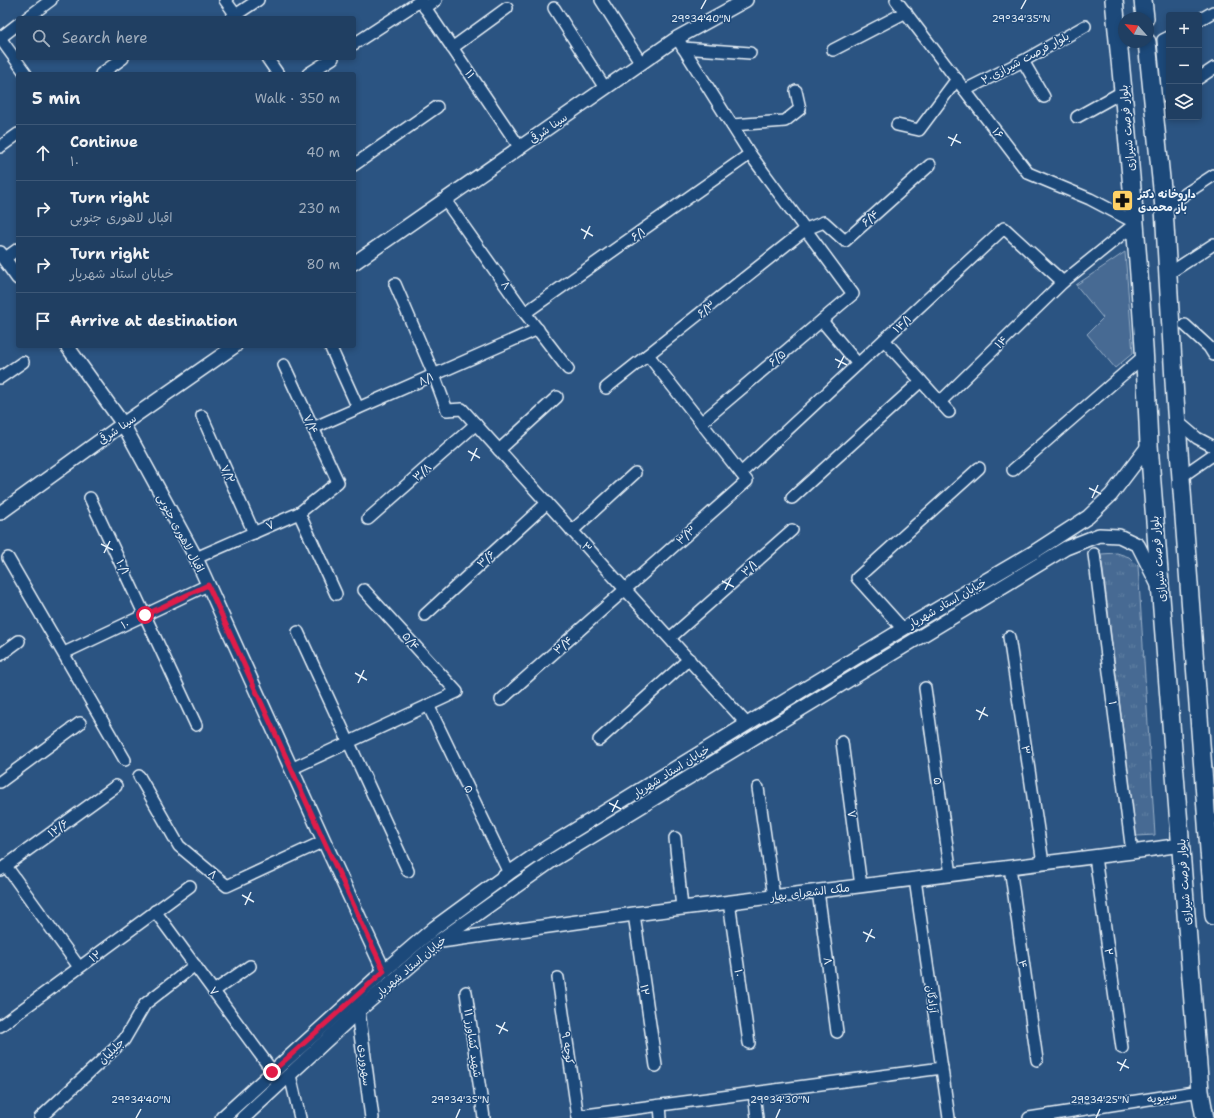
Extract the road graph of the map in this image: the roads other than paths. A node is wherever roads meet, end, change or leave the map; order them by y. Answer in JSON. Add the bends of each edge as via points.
{"nodes":[{"id":1,"x":51,"y":0,"type":"edge"},
{"id":2,"x":225,"y":0,"type":"edge"},
{"id":3,"x":258,"y":0,"type":"edge"},
{"id":4,"x":436,"y":0,"type":"edge"},
{"id":5,"x":601,"y":0,"type":"edge"},
{"id":6,"x":744,"y":0,"type":"edge"},
{"id":7,"x":1114,"y":0,"type":"edge"},
{"id":8,"x":1143,"y":0,"type":"edge"},
{"id":9,"x":421,"y":3,"type":"edge"},
{"id":10,"x":902,"y":4,"type":"edge"},
{"id":11,"x":507,"y":8,"type":"dead end"},
{"id":12,"x":554,"y":8,"type":"dead end"},
{"id":13,"x":1144,"y":12,"type":"edge"},
{"id":14,"x":1212,"y":12,"type":"dead end"},
{"id":15,"x":30,"y":16,"type":"edge"},
{"id":16,"x":234,"y":16,"type":"edge"},
{"id":17,"x":236,"y":16,"type":"edge"},
{"id":18,"x":1202,"y":18,"type":"edge"},
{"id":19,"x":16,"y":26,"type":"edge"},
{"id":20,"x":1085,"y":26,"type":"dead end"},
{"id":21,"x":0,"y":38,"type":"edge"},
{"id":22,"x":356,"y":43,"type":"edge"},
{"id":23,"x":680,"y":43,"type":"junction"},
{"id":24,"x":1157,"y":43,"type":"edge"},
{"id":25,"x":452,"y":48,"type":"junction"},
{"id":26,"x":833,"y":50,"type":"dead end"},
{"id":27,"x":750,"y":53,"type":"dead end"},
{"id":28,"x":120,"y":60,"type":"edge"},
{"id":29,"x":268,"y":60,"type":"edge"},
{"id":30,"x":330,"y":60,"type":"edge"},
{"id":31,"x":1023,"y":61,"type":"junction"},
{"id":32,"x":641,"y":63,"type":"junction"},
{"id":33,"x":1214,"y":68,"type":"edge"},
{"id":34,"x":25,"y":72,"type":"edge"},
{"id":35,"x":104,"y":72,"type":"edge"},
{"id":36,"x":277,"y":72,"type":"edge"},
{"id":37,"x":311,"y":72,"type":"edge"},
{"id":38,"x":1202,"y":76,"type":"edge"},
{"id":39,"x":957,"y":79,"type":"junction"},
{"id":40,"x":605,"y":88,"type":"junction"},
{"id":41,"x":965,"y":90,"type":"junction"},
{"id":42,"x":796,"y":91,"type":"dead end"},
{"id":43,"x":1124,"y":91,"type":"junction"},
{"id":44,"x":1044,"y":97,"type":"dead end"},
{"id":45,"x":1164,"y":101,"type":"edge"},
{"id":46,"x":437,"y":108,"type":"dead end"},
{"id":47,"x":1077,"y":117,"type":"dead end"},
{"id":48,"x":732,"y":125,"type":"junction"},
{"id":49,"x":897,"y":125,"type":"dead end"},
{"id":50,"x":16,"y":135,"type":"edge"},
{"id":51,"x":0,"y":147,"type":"edge"},
{"id":52,"x":520,"y":148,"type":"junction"},
{"id":53,"x":750,"y":154,"type":"junction"},
{"id":54,"x":356,"y":164,"type":"edge"},
{"id":55,"x":930,"y":165,"type":"dead end"},
{"id":56,"x":1214,"y":175,"type":"edge"},
{"id":57,"x":445,"y":200,"type":"junction"},
{"id":58,"x":1164,"y":208,"type":"junction"},
{"id":59,"x":1136,"y":223,"type":"junction"},
{"id":60,"x":806,"y":229,"type":"junction"},
{"id":61,"x":1214,"y":244,"type":"edge"},
{"id":62,"x":16,"y":250,"type":"edge"},
{"id":63,"x":2,"y":256,"type":"edge"},
{"id":64,"x":356,"y":262,"type":"edge"},
{"id":65,"x":1168,"y":274,"type":"junction"},
{"id":66,"x":16,"y":275,"type":"edge"},
{"id":67,"x":1063,"y":282,"type":"junction"},
{"id":68,"x":395,"y":284,"type":"dead end"},
{"id":69,"x":526,"y":313,"type":"junction"},
{"id":70,"x":822,"y":321,"type":"junction"},
{"id":71,"x":1185,"y":325,"type":"dead end"},
{"id":72,"x":538,"y":329,"type":"junction"},
{"id":73,"x":884,"y":340,"type":"junction"},
{"id":74,"x":68,"y":348,"type":"edge"},
{"id":75,"x":232,"y":348,"type":"edge"},
{"id":76,"x":331,"y":348,"type":"edge"},
{"id":77,"x":1212,"y":349,"type":"edge"},
{"id":78,"x":648,"y":355,"type":"junction"},
{"id":79,"x":1144,"y":356,"type":"junction"},
{"id":80,"x":23,"y":362,"type":"dead end"},
{"id":81,"x":858,"y":364,"type":"junction"},
{"id":82,"x":284,"y":365,"type":"dead end"},
{"id":83,"x":568,"y":369,"type":"dead end"},
{"id":84,"x":434,"y":375,"type":"junction"},
{"id":85,"x":0,"y":378,"type":"edge"},
{"id":86,"x":921,"y":381,"type":"junction"},
{"id":87,"x":606,"y":388,"type":"dead end"},
{"id":88,"x":557,"y":397,"type":"dead end"},
{"id":89,"x":940,"y":402,"type":"junction"},
{"id":90,"x":358,"y":408,"type":"junction"},
{"id":91,"x":949,"y":412,"type":"dead end"},
{"id":92,"x":202,"y":416,"type":"dead end"},
{"id":93,"x":1177,"y":421,"type":"junction"},
{"id":94,"x":702,"y":422,"type":"junction"},
{"id":95,"x":124,"y":424,"type":"junction"},
{"id":96,"x":476,"y":424,"type":"junction"},
{"id":97,"x":313,"y":428,"type":"junction"},
{"id":98,"x":1149,"y":445,"type":"junction"},
{"id":99,"x":1214,"y":447,"type":"edge"},
{"id":100,"x":499,"y":450,"type":"junction"},
{"id":101,"x":1214,"y":454,"type":"edge"},
{"id":102,"x":979,"y":468,"type":"dead end"},
{"id":103,"x":1013,"y":470,"type":"dead end"},
{"id":104,"x":635,"y":473,"type":"dead end"},
{"id":105,"x":744,"y":477,"type":"junction"},
{"id":106,"x":1181,"y":477,"type":"junction"},
{"id":107,"x":338,"y":482,"type":"joint"},
{"id":108,"x":90,"y":498,"type":"dead end"},
{"id":109,"x":792,"y":498,"type":"dead end"},
{"id":110,"x":547,"y":503,"type":"junction"},
{"id":111,"x":0,"y":513,"type":"edge"},
{"id":112,"x":299,"y":513,"type":"junction"},
{"id":113,"x":368,"y":519,"type":"dead end"},
{"id":114,"x":792,"y":530,"type":"dead end"},
{"id":115,"x":572,"y":531,"type":"junction"},
{"id":116,"x":254,"y":533,"type":"junction"},
{"id":117,"x":1094,"y":554,"type":"dead end"},
{"id":118,"x":8,"y":558,"type":"dead end"},
{"id":119,"x":196,"y":558,"type":"junction"},
{"id":120,"x":208,"y":585,"type":"junction"},
{"id":121,"x":626,"y":589,"type":"junction"},
{"id":122,"x":364,"y":590,"type":"dead end"},
{"id":123,"x":1160,"y":590,"type":"junction"},
{"id":124,"x":336,"y":594,"type":"dead end"},
{"id":125,"x":145,"y":615,"type":"junction"},
{"id":126,"x":425,"y":615,"type":"dead end"},
{"id":127,"x":903,"y":629,"type":"junction"},
{"id":128,"x":298,"y":632,"type":"dead end"},
{"id":129,"x":1009,"y":637,"type":"dead end"},
{"id":130,"x":670,"y":638,"type":"junction"},
{"id":131,"x":19,"y":641,"type":"dead end"},
{"id":132,"x":64,"y":653,"type":"junction"},
{"id":133,"x":0,"y":655,"type":"edge"},
{"id":134,"x":689,"y":659,"type":"junction"},
{"id":135,"x":924,"y":688,"type":"dead end"},
{"id":136,"x":501,"y":700,"type":"dead end"},
{"id":137,"x":428,"y":705,"type":"junction"},
{"id":138,"x":80,"y":723,"type":"dead end"},
{"id":139,"x":747,"y":724,"type":"junction"},
{"id":140,"x":196,"y":725,"type":"dead end"},
{"id":141,"x":600,"y":740,"type":"dead end"},
{"id":142,"x":349,"y":742,"type":"junction"},
{"id":143,"x":842,"y":742,"type":"dead end"},
{"id":144,"x":125,"y":760,"type":"dead end"},
{"id":145,"x":291,"y":769,"type":"junction"},
{"id":146,"x":139,"y":776,"type":"dead end"},
{"id":147,"x":0,"y":782,"type":"edge"},
{"id":148,"x":116,"y":786,"type":"dead end"},
{"id":149,"x":758,"y":788,"type":"dead end"},
{"id":150,"x":675,"y":838,"type":"dead end"},
{"id":151,"x":324,"y":841,"type":"junction"},
{"id":152,"x":1181,"y":845,"type":"junction"},
{"id":153,"x":1132,"y":852,"type":"junction"},
{"id":154,"x":1095,"y":857,"type":"junction"},
{"id":155,"x":1043,"y":863,"type":"junction"},
{"id":156,"x":1010,"y":867,"type":"junction"},
{"id":157,"x":3,"y":868,"type":"edge"},
{"id":158,"x":408,"y":871,"type":"dead end"},
{"id":159,"x":509,"y":873,"type":"junction"},
{"id":160,"x":952,"y":875,"type":"junction"},
{"id":161,"x":915,"y":879,"type":"junction"},
{"id":162,"x":190,"y":886,"type":"dead end"},
{"id":163,"x":861,"y":886,"type":"junction"},
{"id":164,"x":818,"y":891,"type":"junction"},
{"id":165,"x":774,"y":897,"type":"junction"},
{"id":166,"x":729,"y":902,"type":"junction"},
{"id":167,"x":682,"y":908,"type":"junction"},
{"id":168,"x":155,"y":911,"type":"junction"},
{"id":169,"x":634,"y":914,"type":"junction"},
{"id":170,"x":1214,"y":916,"type":"edge"},
{"id":171,"x":439,"y":941,"type":"junction"},
{"id":172,"x":195,"y":965,"type":"junction"},
{"id":173,"x":250,"y":966,"type":"dead end"},
{"id":174,"x":79,"y":968,"type":"junction"},
{"id":175,"x":384,"y":971,"type":"junction"},
{"id":176,"x":558,"y":978,"type":"dead end"},
{"id":177,"x":214,"y":991,"type":"junction"},
{"id":178,"x":466,"y":992,"type":"dead end"},
{"id":179,"x":358,"y":1011,"type":"junction"},
{"id":180,"x":0,"y":1026,"type":"edge"},
{"id":181,"x":837,"y":1032,"type":"dead end"},
{"id":182,"x":749,"y":1043,"type":"dead end"},
{"id":183,"x":1122,"y":1048,"type":"dead end"},
{"id":184,"x":1037,"y":1060,"type":"dead end"},
{"id":185,"x":656,"y":1066,"type":"dead end"},
{"id":186,"x":942,"y":1068,"type":"junction"},
{"id":187,"x":272,"y":1072,"type":"junction"},
{"id":188,"x":290,"y":1075,"type":"junction"},
{"id":189,"x":1200,"y":1090,"type":"junction"},
{"id":190,"x":754,"y":1093,"type":"junction"},
{"id":191,"x":660,"y":1106,"type":"junction"},
{"id":192,"x":578,"y":1117,"type":"edge"},
{"id":193,"x":40,"y":1118,"type":"edge"},
{"id":194,"x":222,"y":1118,"type":"edge"},
{"id":195,"x":243,"y":1118,"type":"edge"},
{"id":196,"x":300,"y":1118,"type":"edge"},
{"id":197,"x":372,"y":1118,"type":"edge"},
{"id":198,"x":484,"y":1118,"type":"edge"},
{"id":199,"x":661,"y":1118,"type":"edge"},
{"id":200,"x":757,"y":1118,"type":"edge"},
{"id":201,"x":949,"y":1118,"type":"edge"},
{"id":202,"x":1029,"y":1118,"type":"edge"},
{"id":203,"x":1205,"y":1118,"type":"edge"}],
"edges":[{"from":1,"to":15,"type":"street"},
{"from":2,"to":16,"type":"street"},
{"from":3,"to":17,"type":"street"},
{"from":4,"to":9,"type":"street"},
{"from":5,"to":32,"type":"street"},
{"from":6,"to":23,"type":"street","name":"سینا شرقی"},
{"from":7,"to":43,"type":"main road","name":"بلوار فرصت شیرازی"},
{"from":8,"to":13,"type":"main road"},
{"from":9,"to":22,"type":"street"},
{"from":9,"to":25,"type":"street","name":"۱۱"},
{"from":10,"to":26,"type":"street"},
{"from":10,"to":39,"type":"street","name":"۱۶"},
{"from":11,"to":25,"type":"street"},
{"from":12,"to":40,"type":"street"},
{"from":14,"to":18,"type":"street"},
{"from":19,"to":21,"type":"street"},
{"from":20,"to":31,"type":"street","name":"بلوار فرصت شیرازی۲۰"},
{"from":21,"to":34,"type":"street"},
{"from":23,"to":27,"type":"street"},
{"from":23,"to":32,"type":"street","name":"سینا شرقی"},
{"from":23,"to":48,"type":"street"},
{"from":24,"to":45,"type":"main road"},
{"from":25,"to":52,"type":"street","name":"۱۱"},
{"from":28,"to":35,"type":"street"},
{"from":29,"to":36,"type":"street"},
{"from":30,"to":37,"type":"street"},
{"from":31,"to":41,"type":"street","name":"بلوار فرصت شیرازی۲۰"},
{"from":31,"to":44,"type":"street"},
{"from":32,"to":40,"type":"street","name":"سینا شرقی"},
{"from":33,"to":38,"type":"street"},
{"from":39,"to":41,"type":"street","name":"۱۶"},
{"from":39,"to":49,"type":"street","via":[[920,130]]},
{"from":40,"to":52,"type":"street","name":"سینا شرقی"},
{"from":41,"to":59,"type":"street","name":"۱۶","via":[[1028,173],[1090,199]]},
{"from":42,"to":48,"type":"street","via":[[800,109],[785,120]]},
{"from":43,"to":47,"type":"street"},
{"from":43,"to":59,"type":"main road","name":"بلوار فرصت شیرازی"},
{"from":45,"to":58,"type":"main road"},
{"from":46,"to":54,"type":"street"},
{"from":48,"to":53,"type":"street"},
{"from":50,"to":51,"type":"street"},
{"from":52,"to":57,"type":"street","name":"سینا شرقی"},
{"from":53,"to":60,"type":"street"},
{"from":53,"to":69,"type":"street","name":"۶/۱"},
{"from":55,"to":60,"type":"street","name":"۶/۴","via":[[845,240],[824,222]]},
{"from":56,"to":58,"type":"street"},
{"from":57,"to":64,"type":"street","name":"سینا شرقی"},
{"from":57,"to":69,"type":"street","name":"۸"},
{"from":58,"to":65,"type":"main road"},
{"from":59,"to":67,"type":"street","name":"۱۴"},
{"from":59,"to":79,"type":"main road","name":"بلوار فرصت شیرازی"},
{"from":60,"to":70,"type":"street","name":"۶/۵","via":[[853,294]]},
{"from":60,"to":78,"type":"street","name":"۶/۳"},
{"from":61,"to":65,"type":"street"},
{"from":62,"to":63,"type":"street"},
{"from":63,"to":66,"type":"street"},
{"from":65,"to":93,"type":"main road"},
{"from":67,"to":73,"type":"street","name":"۱۴/۱","via":[[1004,228]]},
{"from":67,"to":89,"type":"street","name":"۱۴"},
{"from":68,"to":84,"type":"street"},
{"from":69,"to":72,"type":"street","name":"۸"},
{"from":70,"to":81,"type":"street"},
{"from":70,"to":94,"type":"street","name":"۶/۵"},
{"from":71,"to":77,"type":"street"},
{"from":72,"to":83,"type":"street","name":"۸"},
{"from":72,"to":84,"type":"street","name":"۸/۱"},
{"from":73,"to":81,"type":"street","name":"۱۴/۱"},
{"from":73,"to":86,"type":"street"},
{"from":74,"to":95,"type":"street","name":"اقبال لاهوری جنوبی"},
{"from":75,"to":95,"type":"street","name":"سینا شرقی"},
{"from":76,"to":90,"type":"street"},
{"from":78,"to":87,"type":"street","name":"۶/۳"},
{"from":78,"to":94,"type":"street"},
{"from":79,"to":98,"type":"main road","name":"بلوار فرصت شیرازی"},
{"from":79,"to":103,"type":"street"},
{"from":80,"to":85,"type":"street"},
{"from":81,"to":105,"type":"street","name":"۱۴/۱"},
{"from":82,"to":97,"type":"street","name":"۷/۴"},
{"from":84,"to":90,"type":"street","name":"۸/۱"},
{"from":84,"to":96,"type":"street","name":"۳","via":[[447,410],[462,409]]},
{"from":86,"to":89,"type":"street"},
{"from":86,"to":109,"type":"street"},
{"from":88,"to":100,"type":"street"},
{"from":89,"to":91,"type":"street"},
{"from":90,"to":97,"type":"street","name":"۸/۱"},
{"from":92,"to":116,"type":"street","name":"۷/۲"},
{"from":93,"to":99,"type":"street","via":[[1197,438]]},
{"from":93,"to":106,"type":"main road"},
{"from":94,"to":105,"type":"street"},
{"from":95,"to":111,"type":"street","name":"سینا شرقی"},
{"from":95,"to":119,"type":"street","name":"اقبال لاهوری جنوبی"},
{"from":96,"to":100,"type":"street","name":"۳"},
{"from":96,"to":113,"type":"street","name":"۳/۸"},
{"from":97,"to":107,"type":"street","name":"۷/۴"},
{"from":98,"to":123,"type":"main road","name":"بلوار فرصت شیرازی"},
{"from":98,"to":127,"type":"street","name":"خیابان استاد شهریار","via":[[1111,495],[1088,517]]},
{"from":100,"to":110,"type":"street","name":"۳"},
{"from":101,"to":106,"type":"street"},
{"from":102,"to":127,"type":"street","via":[[857,578]]},
{"from":104,"to":115,"type":"street"},
{"from":105,"to":121,"type":"street","name":"۳/۳"},
{"from":106,"to":170,"type":"main road"},
{"from":107,"to":112,"type":"street","name":"۷"},
{"from":108,"to":125,"type":"street","name":"۱۰/۱"},
{"from":110,"to":115,"type":"street","name":"۳"},
{"from":110,"to":126,"type":"street","name":"۳/۶"},
{"from":112,"to":116,"type":"street","name":"۷"},
{"from":112,"to":124,"type":"street"},
{"from":114,"to":130,"type":"street","name":"۳/۱"},
{"from":115,"to":121,"type":"street","name":"۳"},
{"from":116,"to":119,"type":"street","name":"۷"},
{"from":117,"to":153,"type":"street","name":"۱"},
{"from":118,"to":132,"type":"street"},
{"from":119,"to":120,"type":"street","name":"اقبال لاهوری جنوبی"},
{"from":120,"to":125,"type":"street","name":"۱۰"},
{"from":120,"to":145,"type":"street","name":"اقبال لاهوری جنوبی"},
{"from":121,"to":130,"type":"street","name":"۳"},
{"from":121,"to":136,"type":"street","name":"۳/۴"},
{"from":122,"to":137,"type":"street","name":"۵/۴","via":[[457,692]]},
{"from":123,"to":152,"type":"main road","name":"بلوار فرصت شیرازی"},
{"from":123,"to":171,"type":"street","name":"خیابان استاد شهریار","via":[[1138,545],[1119,536],[1099,535],[1066,548],[553,860]]},
{"from":125,"to":132,"type":"street","name":"۱۰"},
{"from":125,"to":140,"type":"street","name":"۱۰/۱"},
{"from":127,"to":139,"type":"street","name":"خیابان استاد شهریار"},
{"from":128,"to":142,"type":"street"},
{"from":129,"to":155,"type":"street","name":"۳"},
{"from":130,"to":134,"type":"street","name":"۳"},
{"from":131,"to":133,"type":"street"},
{"from":132,"to":144,"type":"street"},
{"from":134,"to":139,"type":"street","name":"۳"},
{"from":134,"to":141,"type":"street"},
{"from":135,"to":160,"type":"street","name":"۵"},
{"from":137,"to":142,"type":"street"},
{"from":137,"to":159,"type":"street","name":"۵"},
{"from":138,"to":147,"type":"street"},
{"from":139,"to":159,"type":"street","name":"خیابان استاد شهریار"},
{"from":142,"to":145,"type":"street"},
{"from":142,"to":158,"type":"street"},
{"from":143,"to":163,"type":"street","name":"۷"},
{"from":145,"to":151,"type":"street","name":"اقبال لاهوری جنوبی"},
{"from":146,"to":151,"type":"street","name":"۸","via":[[179,846],[227,886]]},
{"from":148,"to":157,"type":"street","name":"۱۲/۶"},
{"from":149,"to":165,"type":"street"},
{"from":150,"to":167,"type":"street"},
{"from":151,"to":175,"type":"street","name":"اقبال لاهوری جنوبی"},
{"from":152,"to":153,"type":"street","name":"ملک الشعرای بهار"},
{"from":152,"to":189,"type":"main road","name":"بلوار فرصت شیرازی"},
{"from":153,"to":154,"type":"street","name":"ملک الشعرای بهار"},
{"from":154,"to":155,"type":"street","name":"ملک الشعرای بهار"},
{"from":154,"to":183,"type":"street","name":"۲"},
{"from":155,"to":156,"type":"street","name":"ملک الشعرای بهار"},
{"from":156,"to":160,"type":"street","name":"ملک الشعرای بهار"},
{"from":156,"to":184,"type":"street","name":"۴"},
{"from":157,"to":174,"type":"street"},
{"from":159,"to":175,"type":"street","name":"خیابان استاد شهریار","via":[[434,928]]},
{"from":160,"to":161,"type":"street","name":"ملک الشعرای بهار"},
{"from":161,"to":163,"type":"street","name":"ملک الشعرای بهار"},
{"from":161,"to":186,"type":"street","name":"آزادگان"},
{"from":162,"to":168,"type":"street","name":"۱۲"},
{"from":163,"to":164,"type":"street","name":"ملک الشعرای بهار"},
{"from":164,"to":165,"type":"street","name":"ملک الشعرای بهار"},
{"from":164,"to":181,"type":"street","name":"۸"},
{"from":165,"to":166,"type":"street","name":"ملک الشعرای بهار"},
{"from":166,"to":167,"type":"street","name":"ملک الشعرای بهار"},
{"from":166,"to":182,"type":"street","name":"۱۰"},
{"from":167,"to":169,"type":"street","name":"ملک الشعرای بهار"},
{"from":168,"to":172,"type":"street","name":"۷"},
{"from":168,"to":174,"type":"street","name":"۱۲"},
{"from":169,"to":171,"type":"street","name":"ملک الشعرای بهار"},
{"from":169,"to":185,"type":"street","name":"۱۲"},
{"from":171,"to":179,"type":"street","name":"خیابان استاد شهریار"},
{"from":172,"to":177,"type":"street","name":"۷"},
{"from":172,"to":193,"type":"street","name":"جلیلیان","via":[[145,1004],[124,1040]]},
{"from":173,"to":177,"type":"street"},
{"from":174,"to":180,"type":"street","name":"۱۲"},
{"from":175,"to":187,"type":"street","name":"خیابان استاد شهریار"},
{"from":176,"to":192,"type":"street","name":"کوچه ۹"},
{"from":177,"to":187,"type":"street","name":"۷"},
{"from":178,"to":198,"type":"street","name":"۱۱ شهید کشاورز"},
{"from":179,"to":188,"type":"street","name":"خیابان استاد شهریار"},
{"from":179,"to":197,"type":"street","name":"سهروردی"},
{"from":186,"to":190,"type":"street"},
{"from":186,"to":201,"type":"street","name":"آزادگان"},
{"from":187,"to":194,"type":"street","name":"خیابان استاد شهریار"},
{"from":188,"to":195,"type":"street","name":"خیابان استاد شهریار"},
{"from":188,"to":196,"type":"street"},
{"from":189,"to":202,"type":"street","name":"سیبویه"},
{"from":189,"to":203,"type":"main road","name":"بلوار فرصت شیرازی"},
{"from":190,"to":191,"type":"street"},
{"from":190,"to":200,"type":"street"},
{"from":191,"to":192,"type":"street"},
{"from":191,"to":199,"type":"street"}]}
